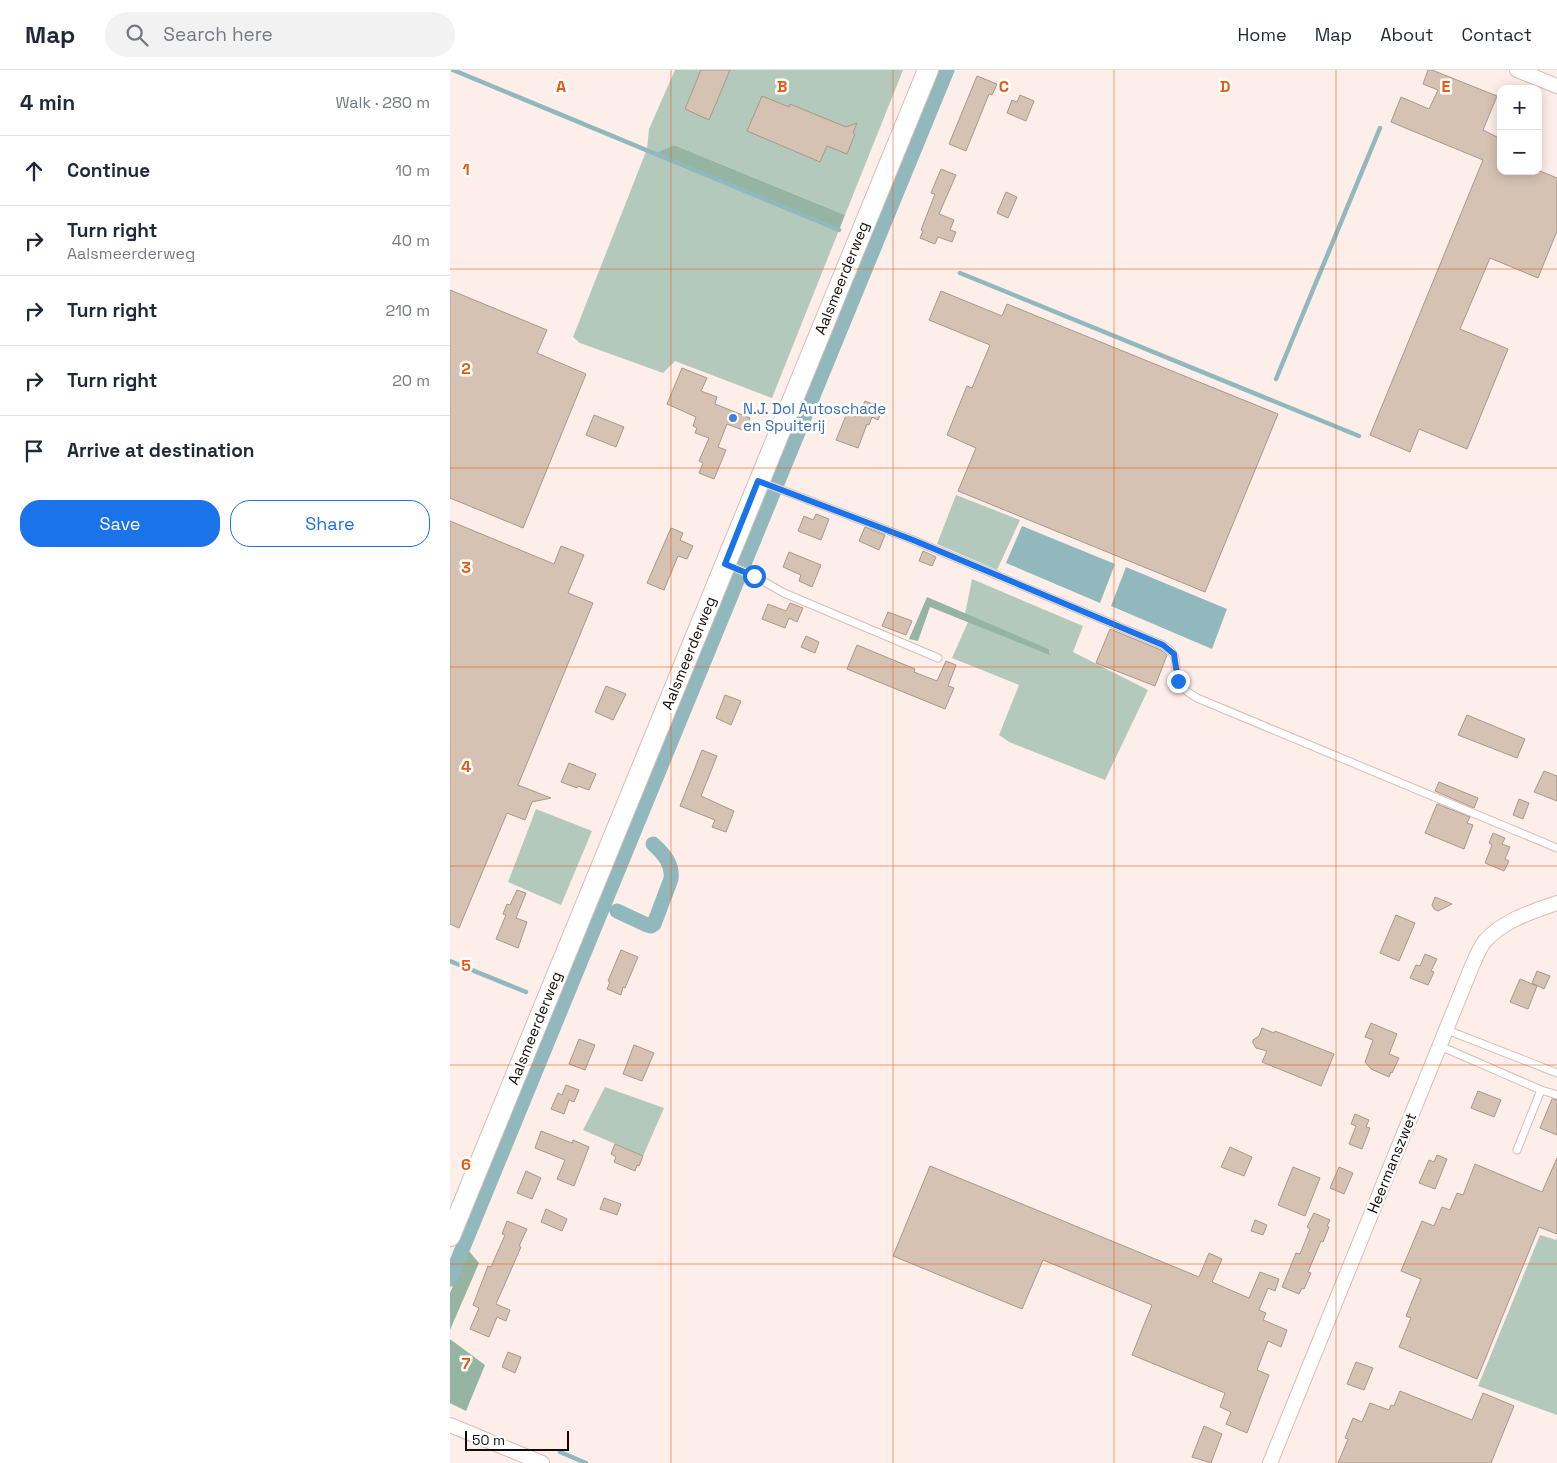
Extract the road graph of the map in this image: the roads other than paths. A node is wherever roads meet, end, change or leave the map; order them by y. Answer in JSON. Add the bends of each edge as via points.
{"nodes":[{"id":1,"x":928,"y":70,"type":"edge"},
{"id":2,"x":1517,"y":70,"type":"edge"},
{"id":3,"x":1557,"y":86,"type":"edge"},
{"id":4,"x":763,"y":483,"type":"junction"},
{"id":5,"x":732,"y":566,"type":"junction"},
{"id":6,"x":938,"y":658,"type":"dead end"},
{"id":7,"x":1557,"y":848,"type":"edge"},
{"id":8,"x":1557,"y":903,"type":"edge"},
{"id":9,"x":1447,"y":1030,"type":"junction"},
{"id":10,"x":1440,"y":1046,"type":"junction"},
{"id":11,"x":1557,"y":1073,"type":"edge"},
{"id":12,"x":1542,"y":1090,"type":"junction"},
{"id":13,"x":1557,"y":1096,"type":"edge"},
{"id":14,"x":1517,"y":1150,"type":"dead end"},
{"id":15,"x":450,"y":1236,"type":"edge"},
{"id":16,"x":450,"y":1425,"type":"edge"},
{"id":17,"x":542,"y":1463,"type":"edge"},
{"id":18,"x":1270,"y":1463,"type":"edge"}],
"edges":[{"from":1,"to":4,"type":"street","name":"Aalsmeerderweg"},
{"from":2,"to":3,"type":"street"},
{"from":4,"to":5,"type":"street","name":"Aalsmeerderweg"},
{"from":4,"to":7,"type":"lane","via":[[913,540],[1163,645],[1174,654],[1179,684],[1197,698]]},
{"from":5,"to":6,"type":"lane","via":[[779,591]]},
{"from":5,"to":15,"type":"street","name":"Aalsmeerderweg"},
{"from":8,"to":9,"type":"street","name":"Heermanszwet","via":[[1503,924],[1484,942]]},
{"from":9,"to":10,"type":"street","name":"Heermanszwet"},
{"from":9,"to":11,"type":"lane"},
{"from":10,"to":12,"type":"lane"},
{"from":10,"to":18,"type":"street","name":"Heermanszwet"},
{"from":12,"to":13,"type":"lane"},
{"from":12,"to":14,"type":"lane"},
{"from":16,"to":17,"type":"street"}]}
